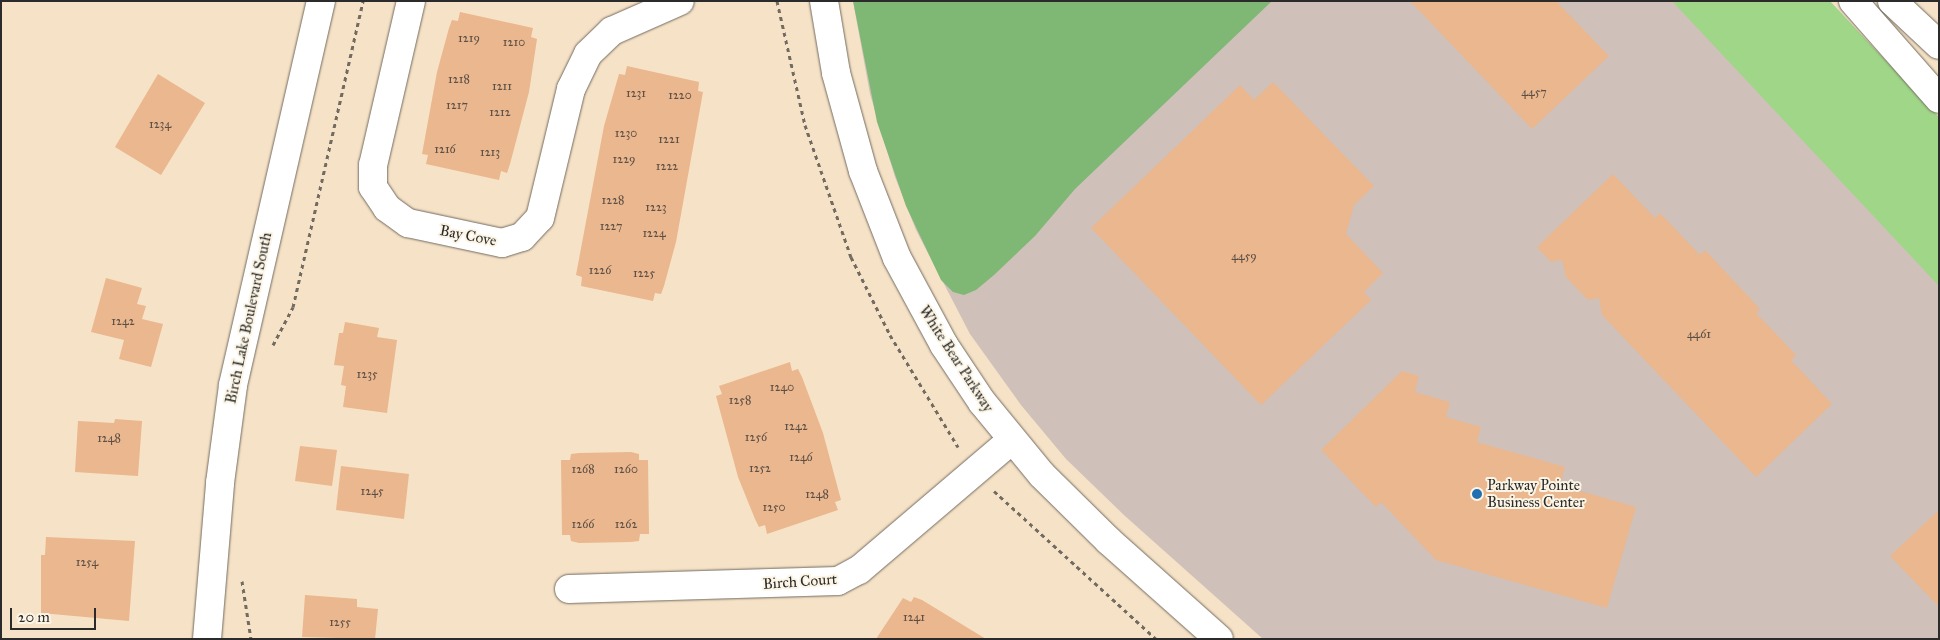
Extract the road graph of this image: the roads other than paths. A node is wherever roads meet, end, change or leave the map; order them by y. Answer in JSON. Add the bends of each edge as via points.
{"nodes":[{"id":1,"x":321,"y":1,"type":"edge"},
{"id":2,"x":411,"y":1,"type":"edge"},
{"id":3,"x":680,"y":1,"type":"edge"},
{"id":4,"x":824,"y":1,"type":"edge"},
{"id":5,"x":1853,"y":1,"type":"edge"},
{"id":6,"x":1892,"y":1,"type":"edge"},
{"id":7,"x":1939,"y":45,"type":"edge"},
{"id":8,"x":1939,"y":99,"type":"edge"},
{"id":9,"x":1012,"y":440,"type":"junction"},
{"id":10,"x":569,"y":589,"type":"dead end"},
{"id":11,"x":207,"y":639,"type":"edge"},
{"id":12,"x":1219,"y":639,"type":"edge"}],
"edges":[{"from":1,"to":11,"type":"main road","name":"Birch Lake Boulevard South","via":[[233,385],[222,466]]},
{"from":2,"to":3,"type":"main road","name":"Bay Cove","via":[[373,165],[373,187],[388,208],[408,223],[502,243],[522,237],[540,218],[571,89],[588,54],[612,31]]},
{"from":4,"to":9,"type":"main road","name":"White Bear Parkway","via":[[848,124],[890,241],[944,345]]},
{"from":5,"to":8,"type":"main road"},
{"from":6,"to":7,"type":"main road"},
{"from":9,"to":10,"type":"main road","name":"Birch Court","via":[[859,570],[838,581]]},
{"from":9,"to":12,"type":"main road","name":"White Bear Parkway","via":[[1090,523]]}]}
